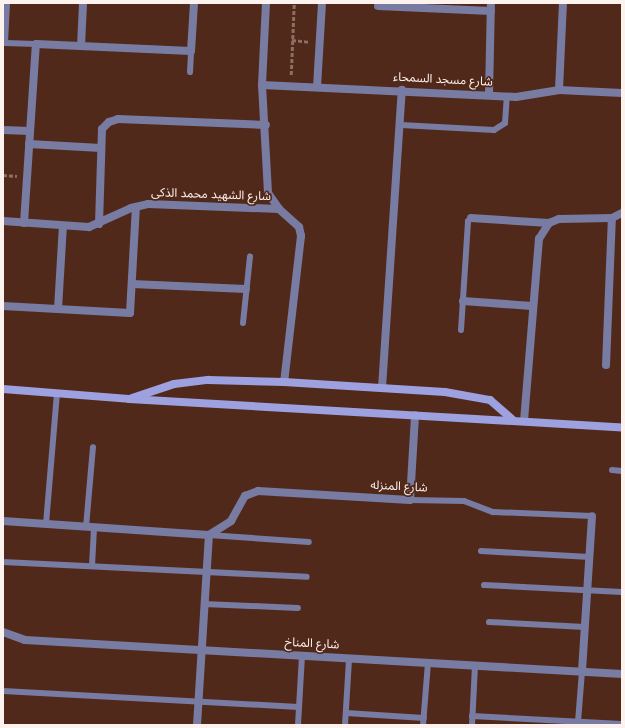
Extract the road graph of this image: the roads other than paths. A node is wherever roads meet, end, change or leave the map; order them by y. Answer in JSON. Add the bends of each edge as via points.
{"nodes":[{"id":1,"x":7,"y":3,"type":"edge"},
{"id":2,"x":83,"y":3,"type":"edge"},
{"id":3,"x":194,"y":3,"type":"edge"},
{"id":4,"x":266,"y":3,"type":"edge"},
{"id":5,"x":322,"y":3,"type":"edge"},
{"id":6,"x":563,"y":3,"type":"edge"},
{"id":7,"x":378,"y":6,"type":"dead end"},
{"id":8,"x":491,"y":7,"type":"edge"},
{"id":9,"x":36,"y":44,"type":"junction"},
{"id":10,"x":81,"y":46,"type":"junction"},
{"id":11,"x":191,"y":51,"type":"junction"},
{"id":12,"x":190,"y":72,"type":"dead end"},
{"id":13,"x":262,"y":85,"type":"junction"},
{"id":14,"x":317,"y":87,"type":"junction"},
{"id":15,"x":402,"y":90,"type":"junction"},
{"id":16,"x":559,"y":90,"type":"junction"},
{"id":17,"x":622,"y":93,"type":"edge"},
{"id":18,"x":489,"y":95,"type":"junction"},
{"id":19,"x":507,"y":96,"type":"junction"},
{"id":20,"x":266,"y":125,"type":"junction"},
{"id":21,"x":400,"y":125,"type":"junction"},
{"id":22,"x":3,"y":130,"type":"edge"},
{"id":23,"x":30,"y":132,"type":"junction"},
{"id":24,"x":29,"y":144,"type":"junction"},
{"id":25,"x":102,"y":148,"type":"junction"},
{"id":26,"x":136,"y":207,"type":"junction"},
{"id":27,"x":279,"y":209,"type":"junction"},
{"id":28,"x":622,"y":213,"type":"edge"},
{"id":29,"x":471,"y":218,"type":"joint"},
{"id":30,"x":612,"y":218,"type":"junction"},
{"id":31,"x":3,"y":221,"type":"edge"},
{"id":32,"x":24,"y":223,"type":"junction"},
{"id":33,"x":549,"y":223,"type":"junction"},
{"id":34,"x":99,"y":224,"type":"junction"},
{"id":35,"x":63,"y":226,"type":"junction"},
{"id":36,"x":250,"y":256,"type":"dead end"},
{"id":37,"x":132,"y":284,"type":"junction"},
{"id":38,"x":246,"y":289,"type":"junction"},
{"id":39,"x":463,"y":301,"type":"junction"},
{"id":40,"x":3,"y":306,"type":"edge"},
{"id":41,"x":532,"y":306,"type":"junction"},
{"id":42,"x":58,"y":309,"type":"junction"},
{"id":43,"x":243,"y":323,"type":"dead end"},
{"id":44,"x":461,"y":330,"type":"dead end"},
{"id":45,"x":606,"y":365,"type":"dead end"},
{"id":46,"x":284,"y":382,"type":"junction"},
{"id":47,"x":382,"y":388,"type":"junction"},
{"id":48,"x":3,"y":389,"type":"edge"},
{"id":49,"x":57,"y":394,"type":"junction"},
{"id":50,"x":130,"y":400,"type":"junction"},
{"id":51,"x":415,"y":415,"type":"junction"},
{"id":52,"x":513,"y":420,"type":"junction"},
{"id":53,"x":524,"y":421,"type":"junction"},
{"id":54,"x":622,"y":427,"type":"edge"},
{"id":55,"x":93,"y":447,"type":"dead end"},
{"id":56,"x":612,"y":470,"type":"dead end"},
{"id":57,"x":622,"y":471,"type":"edge"},
{"id":58,"x":410,"y":500,"type":"junction"},
{"id":59,"x":592,"y":516,"type":"joint"},
{"id":60,"x":3,"y":521,"type":"edge"},
{"id":61,"x":46,"y":524,"type":"junction"},
{"id":62,"x":90,"y":527,"type":"junction"},
{"id":63,"x":209,"y":535,"type":"junction"},
{"id":64,"x":310,"y":542,"type":"dead end"},
{"id":65,"x":481,"y":551,"type":"dead end"},
{"id":66,"x":590,"y":556,"type":"junction"},
{"id":67,"x":3,"y":562,"type":"edge"},
{"id":68,"x":92,"y":566,"type":"junction"},
{"id":69,"x":206,"y":572,"type":"junction"},
{"id":70,"x":307,"y":578,"type":"dead end"},
{"id":71,"x":484,"y":585,"type":"dead end"},
{"id":72,"x":587,"y":590,"type":"junction"},
{"id":73,"x":622,"y":592,"type":"edge"},
{"id":74,"x":204,"y":604,"type":"junction"},
{"id":75,"x":298,"y":608,"type":"dead end"},
{"id":76,"x":489,"y":622,"type":"dead end"},
{"id":77,"x":585,"y":627,"type":"junction"},
{"id":78,"x":3,"y":632,"type":"edge"},
{"id":79,"x":201,"y":650,"type":"junction"},
{"id":80,"x":302,"y":656,"type":"junction"},
{"id":81,"x":349,"y":659,"type":"junction"},
{"id":82,"x":428,"y":663,"type":"junction"},
{"id":83,"x":475,"y":666,"type":"junction"},
{"id":84,"x":582,"y":671,"type":"junction"},
{"id":85,"x":622,"y":674,"type":"edge"},
{"id":86,"x":3,"y":691,"type":"edge"},
{"id":87,"x":198,"y":703,"type":"junction"},
{"id":88,"x":299,"y":707,"type":"junction"},
{"id":89,"x":346,"y":713,"type":"junction"},
{"id":90,"x":472,"y":716,"type":"junction"},
{"id":91,"x":424,"y":718,"type":"junction"},
{"id":92,"x":578,"y":722,"type":"junction"},
{"id":93,"x":622,"y":724,"type":"edge"},
{"id":94,"x":197,"y":725,"type":"edge"},
{"id":95,"x":298,"y":725,"type":"edge"},
{"id":96,"x":345,"y":725,"type":"edge"},
{"id":97,"x":423,"y":725,"type":"edge"},
{"id":98,"x":472,"y":725,"type":"edge"}],
"edges":[{"from":1,"to":9,"type":"lane","via":[[5,43]]},
{"from":2,"to":10,"type":"street"},
{"from":3,"to":11,"type":"street"},
{"from":4,"to":13,"type":"street"},
{"from":5,"to":14,"type":"street"},
{"from":6,"to":16,"type":"street"},
{"from":7,"to":8,"type":"street"},
{"from":8,"to":18,"type":"street"},
{"from":9,"to":10,"type":"street"},
{"from":9,"to":23,"type":"street"},
{"from":10,"to":11,"type":"street"},
{"from":11,"to":12,"type":"lane"},
{"from":13,"to":14,"type":"street","name":"شارع مسجد السمحاء"},
{"from":13,"to":20,"type":"street"},
{"from":14,"to":15,"type":"street","name":"شارع مسجد السمحاء"},
{"from":15,"to":18,"type":"street","name":"شارع مسجد السمحاء"},
{"from":15,"to":21,"type":"street"},
{"from":16,"to":17,"type":"street","name":"شارع مسجد السمحاء"},
{"from":16,"to":19,"type":"street","name":"شارع مسجد السمحاء"},
{"from":18,"to":19,"type":"street","name":"شارع مسجد السمحاء"},
{"from":19,"to":21,"type":"lane","via":[[506,118],[502,126],[494,130]]},
{"from":20,"to":25,"type":"street","via":[[114,120],[102,129]]},
{"from":20,"to":27,"type":"street","via":[[268,193]]},
{"from":21,"to":47,"type":"street"},
{"from":22,"to":23,"type":"street"},
{"from":23,"to":24,"type":"street"},
{"from":24,"to":25,"type":"street"},
{"from":24,"to":32,"type":"street"},
{"from":25,"to":34,"type":"street"},
{"from":26,"to":27,"type":"street","name":"شارع الشهيد محمد الذكى","via":[[172,204]]},
{"from":26,"to":34,"type":"street","name":"شارع الشهيد محمد الذكى"},
{"from":26,"to":37,"type":"street"},
{"from":27,"to":46,"type":"street","via":[[299,227],[301,236]]},
{"from":28,"to":30,"type":"street"},
{"from":29,"to":33,"type":"street"},
{"from":29,"to":39,"type":"lane","via":[[468,221]]},
{"from":30,"to":33,"type":"street","via":[[569,218]]},
{"from":30,"to":45,"type":"street"},
{"from":31,"to":32,"type":"street","name":"شارع الشهيد محمد الذكى"},
{"from":32,"to":35,"type":"street","name":"شارع الشهيد محمد الذكى"},
{"from":33,"to":41,"type":"street","via":[[542,230],[537,246]]},
{"from":34,"to":35,"type":"street","name":"شارع الشهيد محمد الذكى","via":[[89,227]]},
{"from":35,"to":42,"type":"street"},
{"from":36,"to":38,"type":"lane"},
{"from":37,"to":38,"type":"street"},
{"from":37,"to":42,"type":"street","via":[[130,313]]},
{"from":38,"to":43,"type":"lane"},
{"from":39,"to":41,"type":"street"},
{"from":39,"to":44,"type":"lane"},
{"from":40,"to":42,"type":"street"},
{"from":41,"to":53,"type":"street"},
{"from":46,"to":47,"type":"street"},
{"from":46,"to":50,"type":"street","via":[[208,380],[161,388]]},
{"from":47,"to":52,"type":"street","via":[[445,392],[490,400]]},
{"from":48,"to":49,"type":"street"},
{"from":49,"to":50,"type":"street"},
{"from":49,"to":61,"type":"lane"},
{"from":50,"to":51,"type":"street"},
{"from":51,"to":52,"type":"street"},
{"from":51,"to":58,"type":"street"},
{"from":52,"to":53,"type":"street"},
{"from":53,"to":54,"type":"street"},
{"from":55,"to":62,"type":"lane"},
{"from":56,"to":57,"type":"lane"},
{"from":58,"to":59,"type":"lane","name":"شارع المنزله","via":[[464,501],[493,512]]},
{"from":58,"to":63,"type":"street","name":"شارع المنزله","via":[[258,491],[245,496],[231,521]]},
{"from":59,"to":66,"type":"street","name":"شارع المنزله"},
{"from":60,"to":61,"type":"street"},
{"from":61,"to":62,"type":"street"},
{"from":62,"to":63,"type":"street"},
{"from":62,"to":68,"type":"lane"},
{"from":63,"to":64,"type":"lane"},
{"from":63,"to":69,"type":"street"},
{"from":65,"to":66,"type":"lane"},
{"from":66,"to":72,"type":"street","name":"شارع المنزله"},
{"from":67,"to":68,"type":"lane"},
{"from":68,"to":69,"type":"lane"},
{"from":69,"to":70,"type":"lane"},
{"from":69,"to":74,"type":"street"},
{"from":71,"to":72,"type":"lane"},
{"from":72,"to":73,"type":"lane"},
{"from":72,"to":77,"type":"street","name":"شارع المنزله"},
{"from":74,"to":75,"type":"lane"},
{"from":74,"to":79,"type":"street"},
{"from":76,"to":77,"type":"lane"},
{"from":77,"to":84,"type":"street","name":"شارع المنزله"},
{"from":78,"to":79,"type":"street","name":"شارع المناخ","via":[[25,640]]},
{"from":79,"to":80,"type":"street","name":"شارع المناخ"},
{"from":79,"to":87,"type":"street"},
{"from":80,"to":81,"type":"street","name":"شارع المناخ"},
{"from":80,"to":88,"type":"lane"},
{"from":81,"to":82,"type":"street","name":"شارع المناخ"},
{"from":81,"to":89,"type":"lane"},
{"from":82,"to":83,"type":"street","name":"شارع المناخ"},
{"from":82,"to":91,"type":"lane"},
{"from":83,"to":84,"type":"street","name":"شارع المناخ"},
{"from":83,"to":90,"type":"lane"},
{"from":84,"to":85,"type":"street","name":"شارع المناخ"},
{"from":84,"to":92,"type":"lane","name":"شارع المنزله"},
{"from":86,"to":87,"type":"lane"},
{"from":87,"to":88,"type":"lane"},
{"from":87,"to":94,"type":"street"},
{"from":88,"to":95,"type":"lane"},
{"from":89,"to":91,"type":"lane"},
{"from":89,"to":96,"type":"lane"},
{"from":90,"to":92,"type":"lane"},
{"from":90,"to":98,"type":"lane"},
{"from":91,"to":97,"type":"lane"},
{"from":92,"to":93,"type":"lane"}]}
